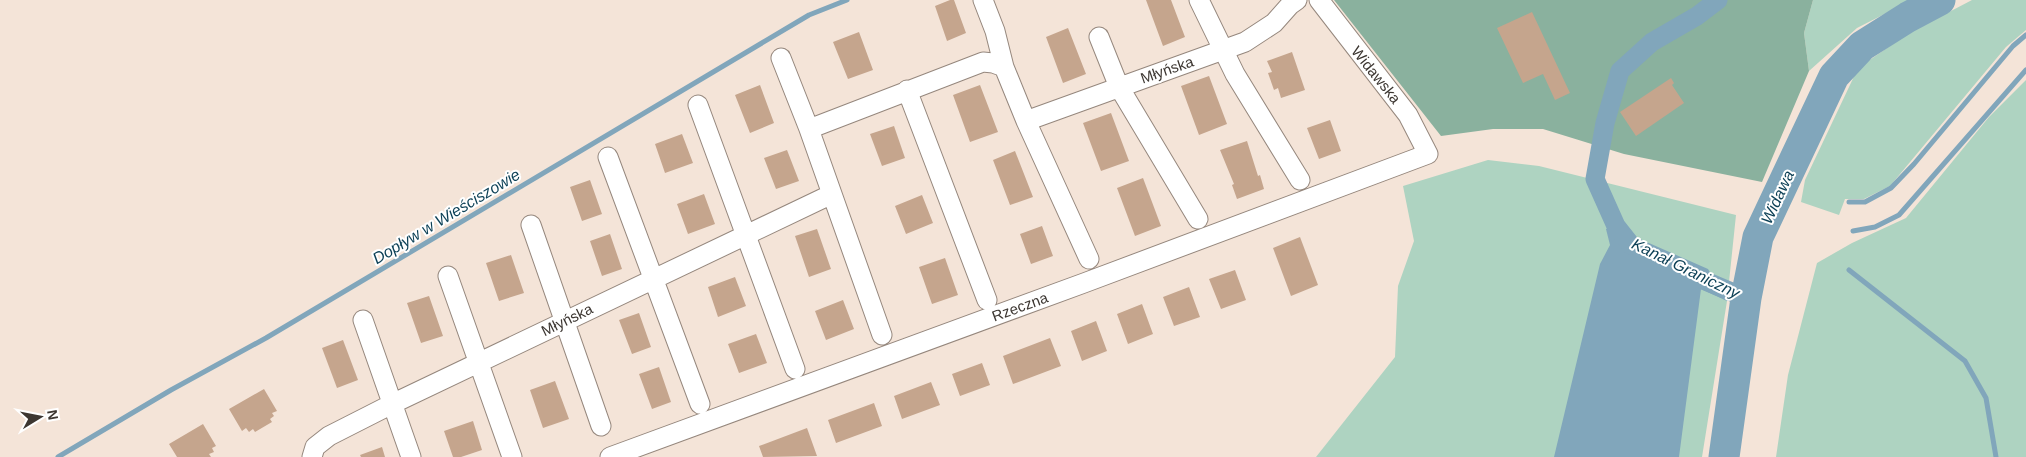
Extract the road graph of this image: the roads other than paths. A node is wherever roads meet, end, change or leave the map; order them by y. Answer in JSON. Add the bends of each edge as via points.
{"nodes":[{"id":1,"x":983,"y":0,"type":"edge"},
{"id":2,"x":1199,"y":0,"type":"edge"},
{"id":3,"x":1297,"y":0,"type":"edge"},
{"id":4,"x":1318,"y":0,"type":"edge"},
{"id":5,"x":1099,"y":37,"type":"dead end"},
{"id":6,"x":1224,"y":51,"type":"junction"},
{"id":7,"x":781,"y":58,"type":"dead end"},
{"id":8,"x":1004,"y":66,"type":"junction"},
{"id":9,"x":1119,"y":87,"type":"junction"},
{"id":10,"x":907,"y":90,"type":"junction"},
{"id":11,"x":698,"y":105,"type":"dead end"},
{"id":12,"x":1026,"y":121,"type":"junction"},
{"id":13,"x":809,"y":129,"type":"junction"},
{"id":14,"x":1428,"y":154,"type":"joint"},
{"id":15,"x":608,"y":157,"type":"dead end"},
{"id":16,"x":1300,"y":180,"type":"dead end"},
{"id":17,"x":832,"y":194,"type":"junction"},
{"id":18,"x":1198,"y":219,"type":"dead end"},
{"id":19,"x":531,"y":225,"type":"dead end"},
{"id":20,"x":746,"y":235,"type":"junction"},
{"id":21,"x":1089,"y":259,"type":"dead end"},
{"id":22,"x":448,"y":276,"type":"dead end"},
{"id":23,"x":653,"y":279,"type":"junction"},
{"id":24,"x":987,"y":300,"type":"dead end"},
{"id":25,"x":363,"y":320,"type":"dead end"},
{"id":26,"x":564,"y":321,"type":"junction"},
{"id":27,"x":882,"y":335,"type":"dead end"},
{"id":28,"x":479,"y":362,"type":"junction"},
{"id":29,"x":795,"y":369,"type":"dead end"},
{"id":30,"x":392,"y":404,"type":"junction"},
{"id":31,"x":700,"y":404,"type":"dead end"},
{"id":32,"x":601,"y":426,"type":"dead end"},
{"id":33,"x":312,"y":457,"type":"edge"},
{"id":34,"x":411,"y":457,"type":"edge"},
{"id":35,"x":512,"y":457,"type":"edge"},
{"id":36,"x":610,"y":457,"type":"edge"}],
"edges":[{"from":1,"to":8,"type":"street"},
{"from":2,"to":6,"type":"street"},
{"from":3,"to":6,"type":"street","name":"Młyńska","via":[[1258,35]]},
{"from":4,"to":14,"type":"street","name":"Widawska","via":[[1408,115]]},
{"from":5,"to":9,"type":"street"},
{"from":6,"to":9,"type":"street","name":"Młyńska"},
{"from":6,"to":16,"type":"street"},
{"from":7,"to":13,"type":"street"},
{"from":8,"to":10,"type":"street","via":[[983,62]]},
{"from":8,"to":12,"type":"street"},
{"from":9,"to":12,"type":"street","name":"Młyńska"},
{"from":9,"to":18,"type":"street"},
{"from":10,"to":13,"type":"street"},
{"from":10,"to":24,"type":"street"},
{"from":11,"to":20,"type":"street"},
{"from":12,"to":21,"type":"street"},
{"from":13,"to":17,"type":"street"},
{"from":14,"to":36,"type":"street","name":"Rzeczna"},
{"from":15,"to":23,"type":"street"},
{"from":17,"to":20,"type":"street","name":"Młyńska"},
{"from":17,"to":27,"type":"street"},
{"from":19,"to":26,"type":"street"},
{"from":20,"to":23,"type":"street","name":"Młyńska"},
{"from":20,"to":29,"type":"street"},
{"from":22,"to":28,"type":"street"},
{"from":23,"to":26,"type":"street","name":"Młyńska"},
{"from":23,"to":31,"type":"street"},
{"from":25,"to":30,"type":"street"},
{"from":26,"to":28,"type":"street","name":"Młyńska"},
{"from":26,"to":32,"type":"street"},
{"from":28,"to":30,"type":"street","name":"Młyńska"},
{"from":28,"to":35,"type":"street"},
{"from":30,"to":33,"type":"street","name":"Młyńska","via":[[329,436],[315,448]]},
{"from":30,"to":34,"type":"street"}]}
